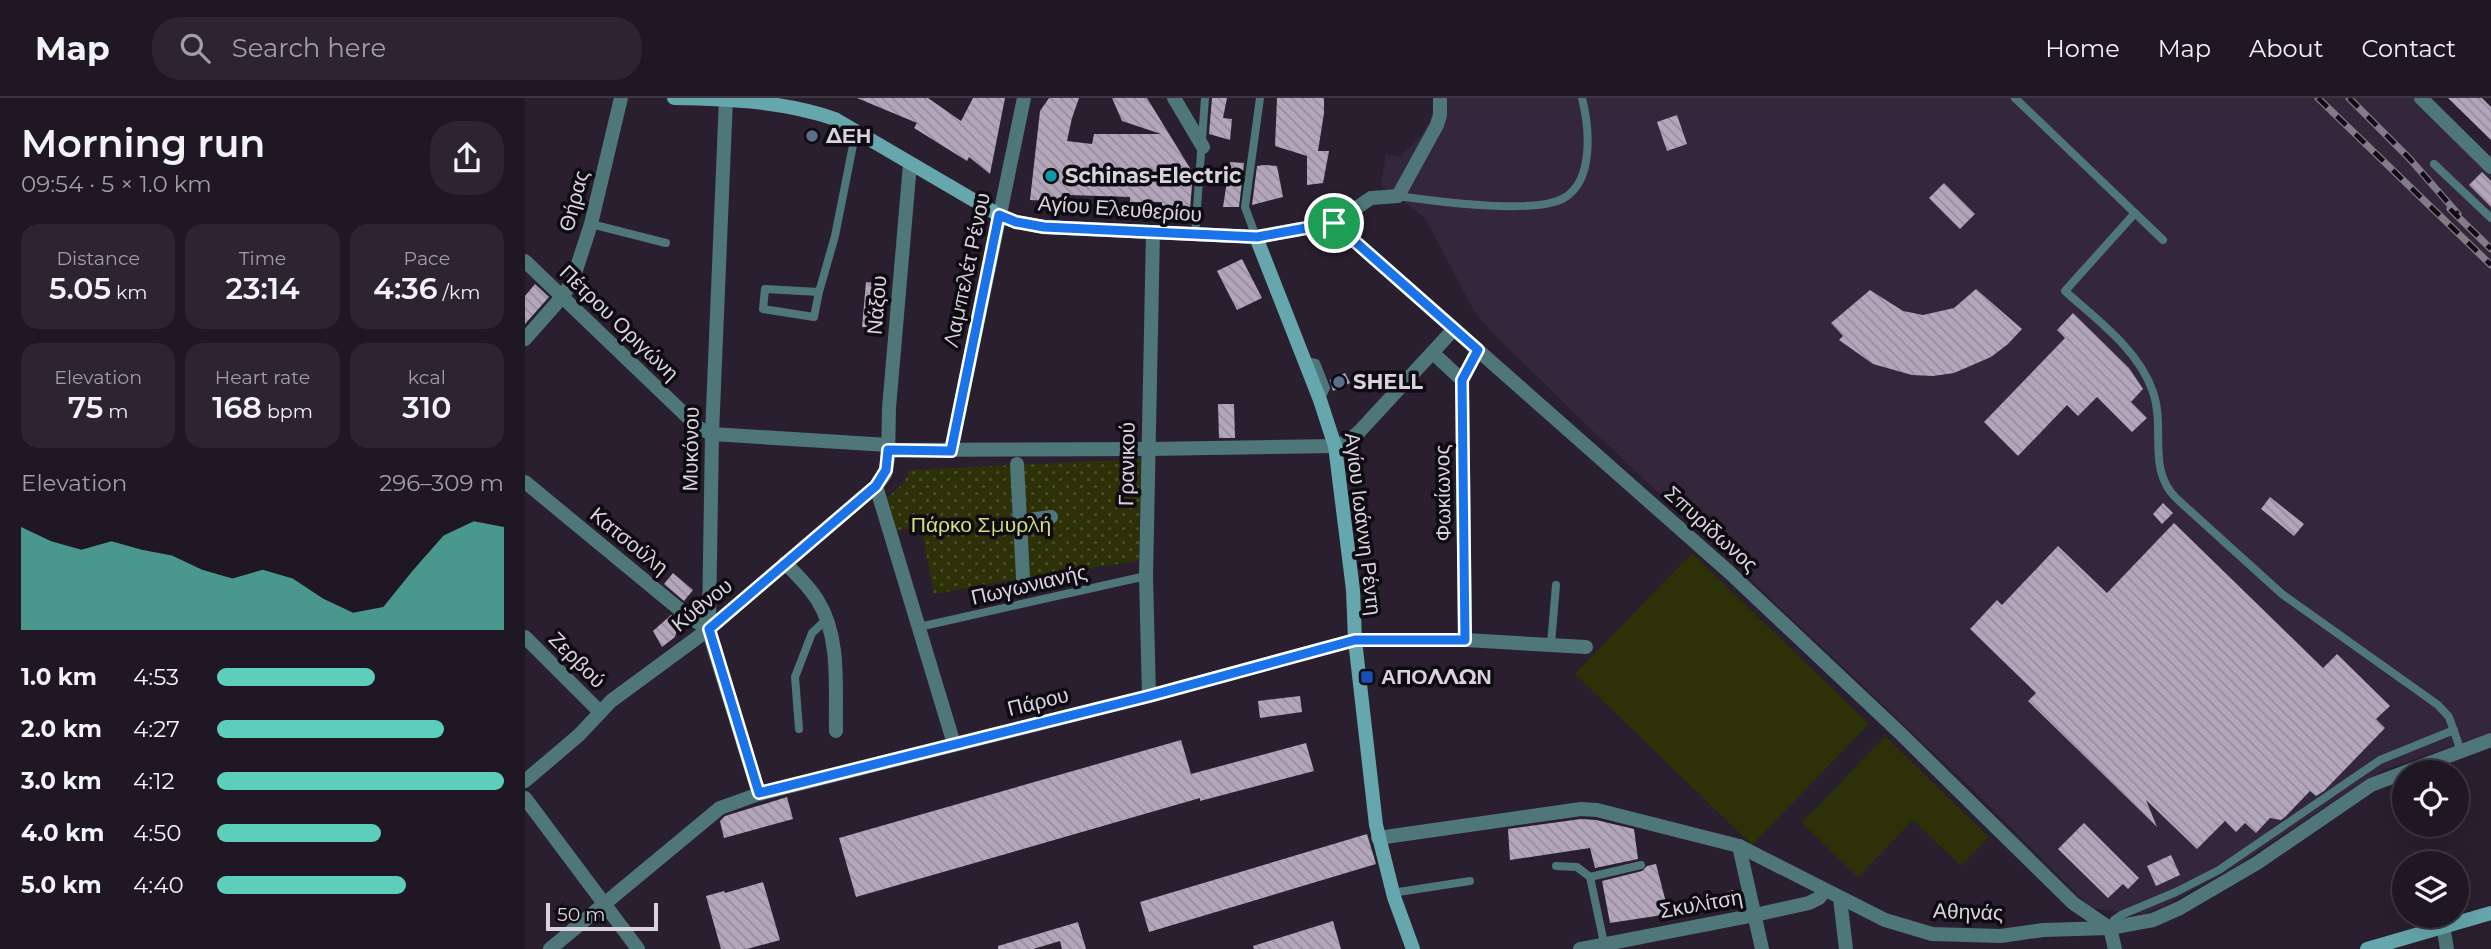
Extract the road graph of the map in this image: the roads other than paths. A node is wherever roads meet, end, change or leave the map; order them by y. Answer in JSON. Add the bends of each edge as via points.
{"nodes":[{"id":1,"x":621,"y":98,"type":"edge"},
{"id":2,"x":674,"y":98,"type":"edge"},
{"id":3,"x":1024,"y":98,"type":"edge"},
{"id":4,"x":1174,"y":98,"type":"edge"},
{"id":5,"x":1205,"y":98,"type":"edge"},
{"id":6,"x":1260,"y":98,"type":"edge"},
{"id":7,"x":1440,"y":98,"type":"edge"},
{"id":8,"x":1582,"y":98,"type":"edge"},
{"id":9,"x":2015,"y":98,"type":"edge"},
{"id":10,"x":2421,"y":98,"type":"edge"},
{"id":11,"x":726,"y":99,"type":"edge"},
{"id":12,"x":810,"y":104,"type":"edge"},
{"id":13,"x":856,"y":130,"type":"junction"},
{"id":14,"x":1202,"y":147,"type":"junction"},
{"id":15,"x":910,"y":164,"type":"junction"},
{"id":16,"x":2434,"y":164,"type":"dead end"},
{"id":17,"x":2491,"y":167,"type":"edge"},
{"id":18,"x":1398,"y":196,"type":"junction"},
{"id":19,"x":2135,"y":213,"type":"junction"},
{"id":20,"x":999,"y":215,"type":"junction"},
{"id":21,"x":2491,"y":218,"type":"edge"},
{"id":22,"x":1334,"y":223,"type":"junction"},
{"id":23,"x":591,"y":224,"type":"junction"},
{"id":24,"x":1153,"y":232,"type":"junction"},
{"id":25,"x":1195,"y":235,"type":"junction"},
{"id":26,"x":1257,"y":237,"type":"junction"},
{"id":27,"x":2163,"y":240,"type":"dead end"},
{"id":28,"x":666,"y":243,"type":"dead end"},
{"id":29,"x":525,"y":261,"type":"edge"},
{"id":30,"x":819,"y":292,"type":"junction"},
{"id":31,"x":562,"y":297,"type":"junction"},
{"id":32,"x":1454,"y":329,"type":"junction"},
{"id":33,"x":525,"y":339,"type":"edge"},
{"id":34,"x":1478,"y":350,"type":"junction"},
{"id":35,"x":1433,"y":353,"type":"junction"},
{"id":36,"x":1462,"y":380,"type":"junction"},
{"id":37,"x":712,"y":434,"type":"junction"},
{"id":38,"x":1335,"y":446,"type":"junction"},
{"id":39,"x":888,"y":448,"type":"junction"},
{"id":40,"x":1149,"y":450,"type":"junction"},
{"id":41,"x":951,"y":451,"type":"junction"},
{"id":42,"x":1017,"y":464,"type":"dead end"},
{"id":43,"x":525,"y":482,"type":"edge"},
{"id":44,"x":876,"y":486,"type":"junction"},
{"id":45,"x":1051,"y":517,"type":"dead end"},
{"id":46,"x":1020,"y":522,"type":"junction"},
{"id":47,"x":785,"y":562,"type":"junction"},
{"id":48,"x":1146,"y":576,"type":"junction"},
{"id":49,"x":1023,"y":578,"type":"dead end"},
{"id":50,"x":1556,"y":585,"type":"dead end"},
{"id":51,"x":827,"y":619,"type":"junction"},
{"id":52,"x":919,"y":627,"type":"junction"},
{"id":53,"x":709,"y":629,"type":"junction"},
{"id":54,"x":525,"y":637,"type":"edge"},
{"id":55,"x":1355,"y":640,"type":"junction"},
{"id":56,"x":1465,"y":640,"type":"junction"},
{"id":57,"x":1551,"y":645,"type":"junction"},
{"id":58,"x":1587,"y":647,"type":"dead end"},
{"id":59,"x":1149,"y":696,"type":"junction"},
{"id":60,"x":600,"y":712,"type":"junction"},
{"id":61,"x":799,"y":729,"type":"dead end"},
{"id":62,"x":2454,"y":730,"type":"junction"},
{"id":63,"x":836,"y":731,"type":"dead end"},
{"id":64,"x":2491,"y":740,"type":"edge"},
{"id":65,"x":954,"y":744,"type":"junction"},
{"id":66,"x":2461,"y":751,"type":"junction"},
{"id":67,"x":525,"y":781,"type":"edge"},
{"id":68,"x":759,"y":793,"type":"junction"},
{"id":69,"x":525,"y":798,"type":"edge"},
{"id":70,"x":1378,"y":838,"type":"junction"},
{"id":71,"x":1739,"y":846,"type":"junction"},
{"id":72,"x":1640,"y":865,"type":"dead end"},
{"id":73,"x":1556,"y":866,"type":"dead end"},
{"id":74,"x":1590,"y":877,"type":"junction"},
{"id":75,"x":1470,"y":881,"type":"dead end"},
{"id":76,"x":1825,"y":891,"type":"junction"},
{"id":77,"x":1392,"y":892,"type":"junction"},
{"id":78,"x":1840,"y":898,"type":"junction"},
{"id":79,"x":604,"y":905,"type":"junction"},
{"id":80,"x":2491,"y":913,"type":"edge"},
{"id":81,"x":1755,"y":915,"type":"junction"},
{"id":82,"x":2469,"y":919,"type":"edge"},
{"id":83,"x":2110,"y":928,"type":"junction"},
{"id":84,"x":2436,"y":928,"type":"edge"},
{"id":85,"x":2443,"y":928,"type":"edge"},
{"id":86,"x":1609,"y":945,"type":"edge"},
{"id":87,"x":550,"y":949,"type":"edge"},
{"id":88,"x":638,"y":949,"type":"edge"},
{"id":89,"x":1413,"y":949,"type":"edge"},
{"id":90,"x":1580,"y":949,"type":"edge"},
{"id":91,"x":1762,"y":949,"type":"edge"},
{"id":92,"x":1846,"y":949,"type":"edge"},
{"id":93,"x":2115,"y":949,"type":"edge"},
{"id":94,"x":2367,"y":949,"type":"edge"},
{"id":95,"x":2448,"y":949,"type":"edge"}],
"edges":[{"from":1,"to":23,"type":"street","name":"Θήρας"},
{"from":2,"to":11,"type":"street","name":"Αγίου Ελευθερίου"},
{"from":3,"to":20,"type":"street","name":"Λαμπελέτ Ρένου"},
{"from":4,"to":14,"type":"street"},
{"from":5,"to":14,"type":"lane"},
{"from":6,"to":26,"type":"lane","via":[[1245,207]]},
{"from":7,"to":18,"type":"street","via":[[1437,125]]},
{"from":8,"to":18,"type":"lane","via":[[1588,134],[1586,157],[1580,180],[1564,198],[1498,206]]},
{"from":9,"to":19,"type":"lane"},
{"from":10,"to":17,"type":"street"},
{"from":11,"to":12,"type":"street","name":"Αγίου Ελευθερίου"},
{"from":11,"to":37,"type":"street","name":"Μυκόνου"},
{"from":12,"to":13,"type":"street","name":"Αγίου Ελευθερίου"},
{"from":13,"to":15,"type":"street","name":"Αγίου Ελευθερίου"},
{"from":13,"to":30,"type":"lane"},
{"from":14,"to":25,"type":"lane"},
{"from":15,"to":20,"type":"street","name":"Αγίου Ελευθερίου"},
{"from":15,"to":39,"type":"street","name":"Νάξου"},
{"from":16,"to":21,"type":"lane"},
{"from":18,"to":22,"type":"street","via":[[1371,198]]},
{"from":19,"to":27,"type":"lane"},
{"from":19,"to":62,"type":"lane","via":[[2065,291],[2146,374],[2157,407],[2157,458],[2165,485],[2282,594],[2438,705]]},
{"from":20,"to":24,"type":"street","name":"Αγίου Ελευθερίου","via":[[1044,227]]},
{"from":20,"to":41,"type":"street","name":"Λαμπελέτ Ρένου"},
{"from":22,"to":26,"type":"street"},
{"from":22,"to":32,"type":"street","name":"Σπυρίδωνος"},
{"from":23,"to":28,"type":"lane"},
{"from":23,"to":31,"type":"street","name":"Θήρας"},
{"from":24,"to":25,"type":"street","name":"Αγίου Ελευθερίου"},
{"from":24,"to":40,"type":"street","name":"Γρανικού"},
{"from":25,"to":26,"type":"street","name":"Αγίου Ελευθερίου"},
{"from":26,"to":38,"type":"street","name":"Αγίου Ιωάννη Ρέντη"},
{"from":29,"to":31,"type":"street","name":"Πέτρου Οριγώνη"},
{"from":30,"to":30,"type":"lane","via":[[765,289],[763,309],[814,317]]},
{"from":31,"to":33,"type":"street","name":"Θήρας"},
{"from":31,"to":37,"type":"street","name":"Πέτρου Οριγώνη","via":[[689,419]]},
{"from":32,"to":34,"type":"street","name":"Σπυρίδωνος"},
{"from":32,"to":35,"type":"street"},
{"from":34,"to":36,"type":"street","name":"Φωκίωνος"},
{"from":34,"to":83,"type":"street","name":"Σπυρίδωνος","via":[[1729,572],[2073,903]]},
{"from":35,"to":36,"type":"street"},
{"from":35,"to":38,"type":"street","via":[[1359,432]]},
{"from":36,"to":56,"type":"street","name":"Φωκίωνος"},
{"from":37,"to":39,"type":"street"},
{"from":37,"to":53,"type":"street","name":"Μυκόνου"},
{"from":38,"to":40,"type":"street"},
{"from":38,"to":55,"type":"street","name":"Αγίου Ιωάννη Ρέντη"},
{"from":39,"to":41,"type":"street"},
{"from":39,"to":44,"type":"street","via":[[886,470]]},
{"from":40,"to":41,"type":"street"},
{"from":40,"to":48,"type":"street","name":"Γρανικού"},
{"from":42,"to":46,"type":"street"},
{"from":43,"to":53,"type":"street","name":"Κατσούλη"},
{"from":44,"to":47,"type":"street","name":"Κύθνου"},
{"from":44,"to":52,"type":"street"},
{"from":45,"to":46,"type":"street"},
{"from":46,"to":49,"type":"street"},
{"from":47,"to":51,"type":"street","via":[[819,602]]},
{"from":47,"to":53,"type":"street","name":"Κύθνου"},
{"from":48,"to":52,"type":"lane","name":"Πωγωνιανής"},
{"from":48,"to":59,"type":"street","name":"Γρανικού"},
{"from":50,"to":57,"type":"lane"},
{"from":51,"to":61,"type":"lane","via":[[812,633],[795,677]]},
{"from":51,"to":63,"type":"street","via":[[835,659]]},
{"from":52,"to":65,"type":"street"},
{"from":53,"to":60,"type":"street","name":"Κύθνου"},
{"from":53,"to":68,"type":"street","name":"Μυκόνου"},
{"from":54,"to":60,"type":"street","name":"Ζερβού"},
{"from":55,"to":56,"type":"street","name":"Πάρου"},
{"from":55,"to":59,"type":"street","name":"Πάρου"},
{"from":55,"to":70,"type":"street","name":"Αγίου Ιωάννη Ρέντη"},
{"from":56,"to":57,"type":"street","name":"Πάρου"},
{"from":57,"to":58,"type":"street","name":"Πάρου"},
{"from":59,"to":65,"type":"street","name":"Πάρου"},
{"from":60,"to":67,"type":"street","name":"Κύθνου"},
{"from":62,"to":66,"type":"lane"},
{"from":62,"to":83,"type":"lane","via":[[2380,760],[2219,870],[2121,915]]},
{"from":64,"to":66,"type":"street","name":"Αθηνάς"},
{"from":65,"to":68,"type":"street","name":"Πάρου"},
{"from":66,"to":83,"type":"street","name":"Αθηνάς","via":[[2371,785],[2257,863],[2180,908],[2153,920]]},
{"from":68,"to":79,"type":"street","name":"Πάρου","via":[[720,808]]},
{"from":69,"to":79,"type":"street"},
{"from":70,"to":71,"type":"street","name":"Αθηνάς","via":[[1581,809]]},
{"from":70,"to":77,"type":"street","name":"Αγίου Ιωάννη Ρέντη"},
{"from":71,"to":76,"type":"street","name":"Αθηνάς"},
{"from":71,"to":81,"type":"street"},
{"from":72,"to":74,"type":"lane"},
{"from":73,"to":74,"type":"lane","via":[[1577,867]]},
{"from":74,"to":86,"type":"lane"},
{"from":75,"to":77,"type":"lane"},
{"from":76,"to":78,"type":"street","name":"Αθηνάς"},
{"from":76,"to":81,"type":"street","name":"Σκυλίτση","via":[[1809,903]]},
{"from":77,"to":89,"type":"street","name":"Αγίου Ιωάννη Ρέντη"},
{"from":78,"to":83,"type":"street","name":"Αθηνάς","via":[[1885,920],[1932,934],[2001,936]]},
{"from":78,"to":92,"type":"street"},
{"from":79,"to":87,"type":"street","name":"Πάρου"},
{"from":79,"to":88,"type":"street"},
{"from":80,"to":82,"type":"street"},
{"from":81,"to":86,"type":"street","name":"Σκυλίτση"},
{"from":81,"to":91,"type":"street"},
{"from":83,"to":93,"type":"street"},
{"from":84,"to":94,"type":"street"},
{"from":85,"to":95,"type":"street"},
{"from":86,"to":90,"type":"street","name":"Σκυλίτση"}]}
